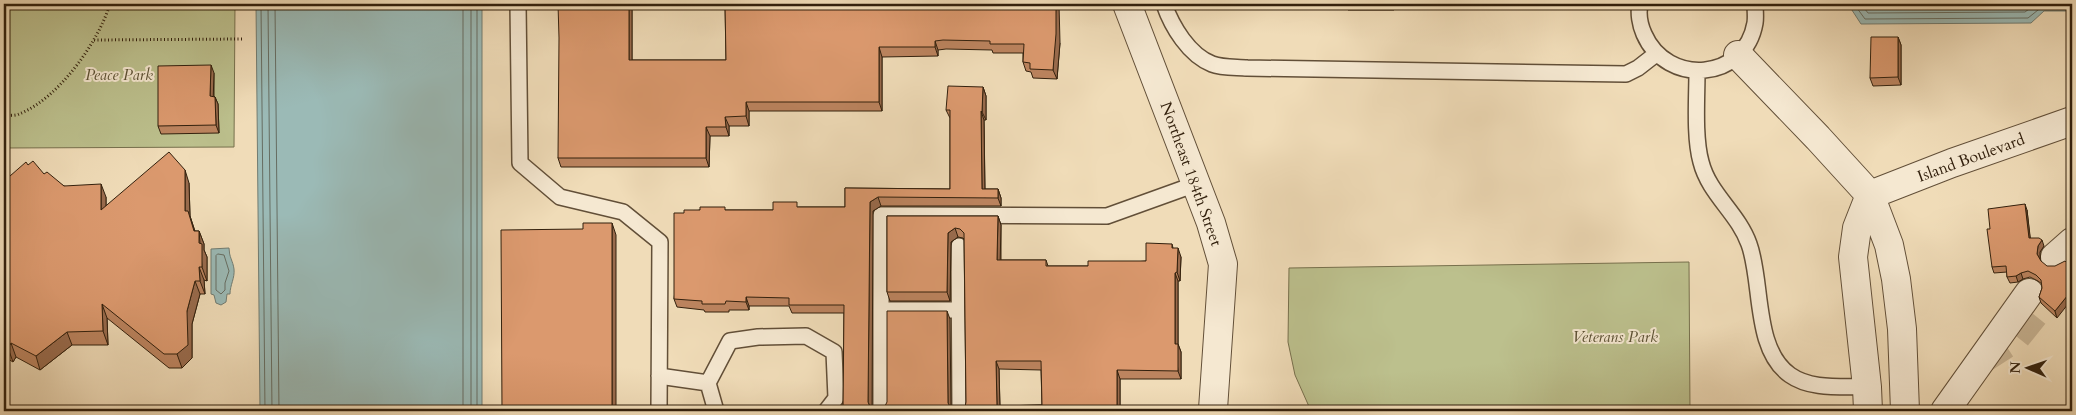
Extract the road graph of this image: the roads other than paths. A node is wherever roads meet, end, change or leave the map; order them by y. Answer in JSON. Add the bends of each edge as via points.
{"nodes":[{"id":1,"x":518,"y":4,"type":"edge"},
{"id":2,"x":1127,"y":4,"type":"edge"},
{"id":3,"x":1164,"y":4,"type":"edge"},
{"id":4,"x":1640,"y":4,"type":"edge"},
{"id":5,"x":1755,"y":4,"type":"edge"},
{"id":6,"x":1656,"y":54,"type":"junction"},
{"id":7,"x":1738,"y":55,"type":"junction"},
{"id":8,"x":1697,"y":71,"type":"junction"},
{"id":9,"x":2072,"y":121,"type":"edge"},
{"id":10,"x":1196,"y":184,"type":"junction"},
{"id":11,"x":1870,"y":195,"type":"junction"},
{"id":12,"x":959,"y":246,"type":"dead end"},
{"id":13,"x":2029,"y":293,"type":"dead end"},
{"id":14,"x":881,"y":310,"type":"junction"},
{"id":15,"x":960,"y":310,"type":"junction"},
{"id":16,"x":659,"y":376,"type":"junction"},
{"id":17,"x":708,"y":383,"type":"junction"},
{"id":18,"x":1868,"y":399,"type":"edge"},
{"id":19,"x":659,"y":411,"type":"edge"},
{"id":20,"x":716,"y":411,"type":"edge"},
{"id":21,"x":826,"y":411,"type":"edge"},
{"id":22,"x":881,"y":411,"type":"edge"},
{"id":23,"x":960,"y":411,"type":"edge"},
{"id":24,"x":1212,"y":411,"type":"edge"},
{"id":25,"x":1904,"y":411,"type":"edge"},
{"id":26,"x":1945,"y":411,"type":"edge"}],
"edges":[{"from":1,"to":16,"type":"lane","via":[[520,163],[560,197],[623,212],[660,242]]},
{"from":2,"to":10,"type":"street","name":"Northeast 184th Street"},
{"from":3,"to":6,"type":"lane","via":[[1178,32],[1195,54],[1213,65],[1626,74]]},
{"from":4,"to":6,"type":"lane","via":[[1641,27]]},
{"from":5,"to":7,"type":"lane","via":[[1756,23]]},
{"from":6,"to":8,"type":"lane","via":[[1681,69]]},
{"from":7,"to":8,"type":"lane","via":[[1721,67]]},
{"from":7,"to":11,"type":"street"},
{"from":8,"to":18,"type":"lane","via":[[1700,160],[1706,178],[1740,225],[1749,244],[1760,310],[1775,360],[1806,384]]},
{"from":9,"to":11,"type":"street","name":"Island Boulevard"},
{"from":10,"to":14,"type":"lane","via":[[1107,216],[881,215]]},
{"from":10,"to":24,"type":"street","name":"Northeast 184th Street","via":[[1223,264]]},
{"from":11,"to":18,"type":"street","via":[[1857,228],[1853,257]]},
{"from":11,"to":25,"type":"street","via":[[1889,245],[1896,279],[1902,329]]},
{"from":12,"to":15,"type":"lane"},
{"from":13,"to":26,"type":"street"},
{"from":14,"to":15,"type":"lane"},
{"from":14,"to":22,"type":"lane"},
{"from":15,"to":23,"type":"lane"},
{"from":16,"to":17,"type":"lane"},
{"from":16,"to":19,"type":"lane"},
{"from":17,"to":20,"type":"lane"},
{"from":17,"to":21,"type":"lane","via":[[730,341],[806,336],[834,352],[836,398]]}]}
